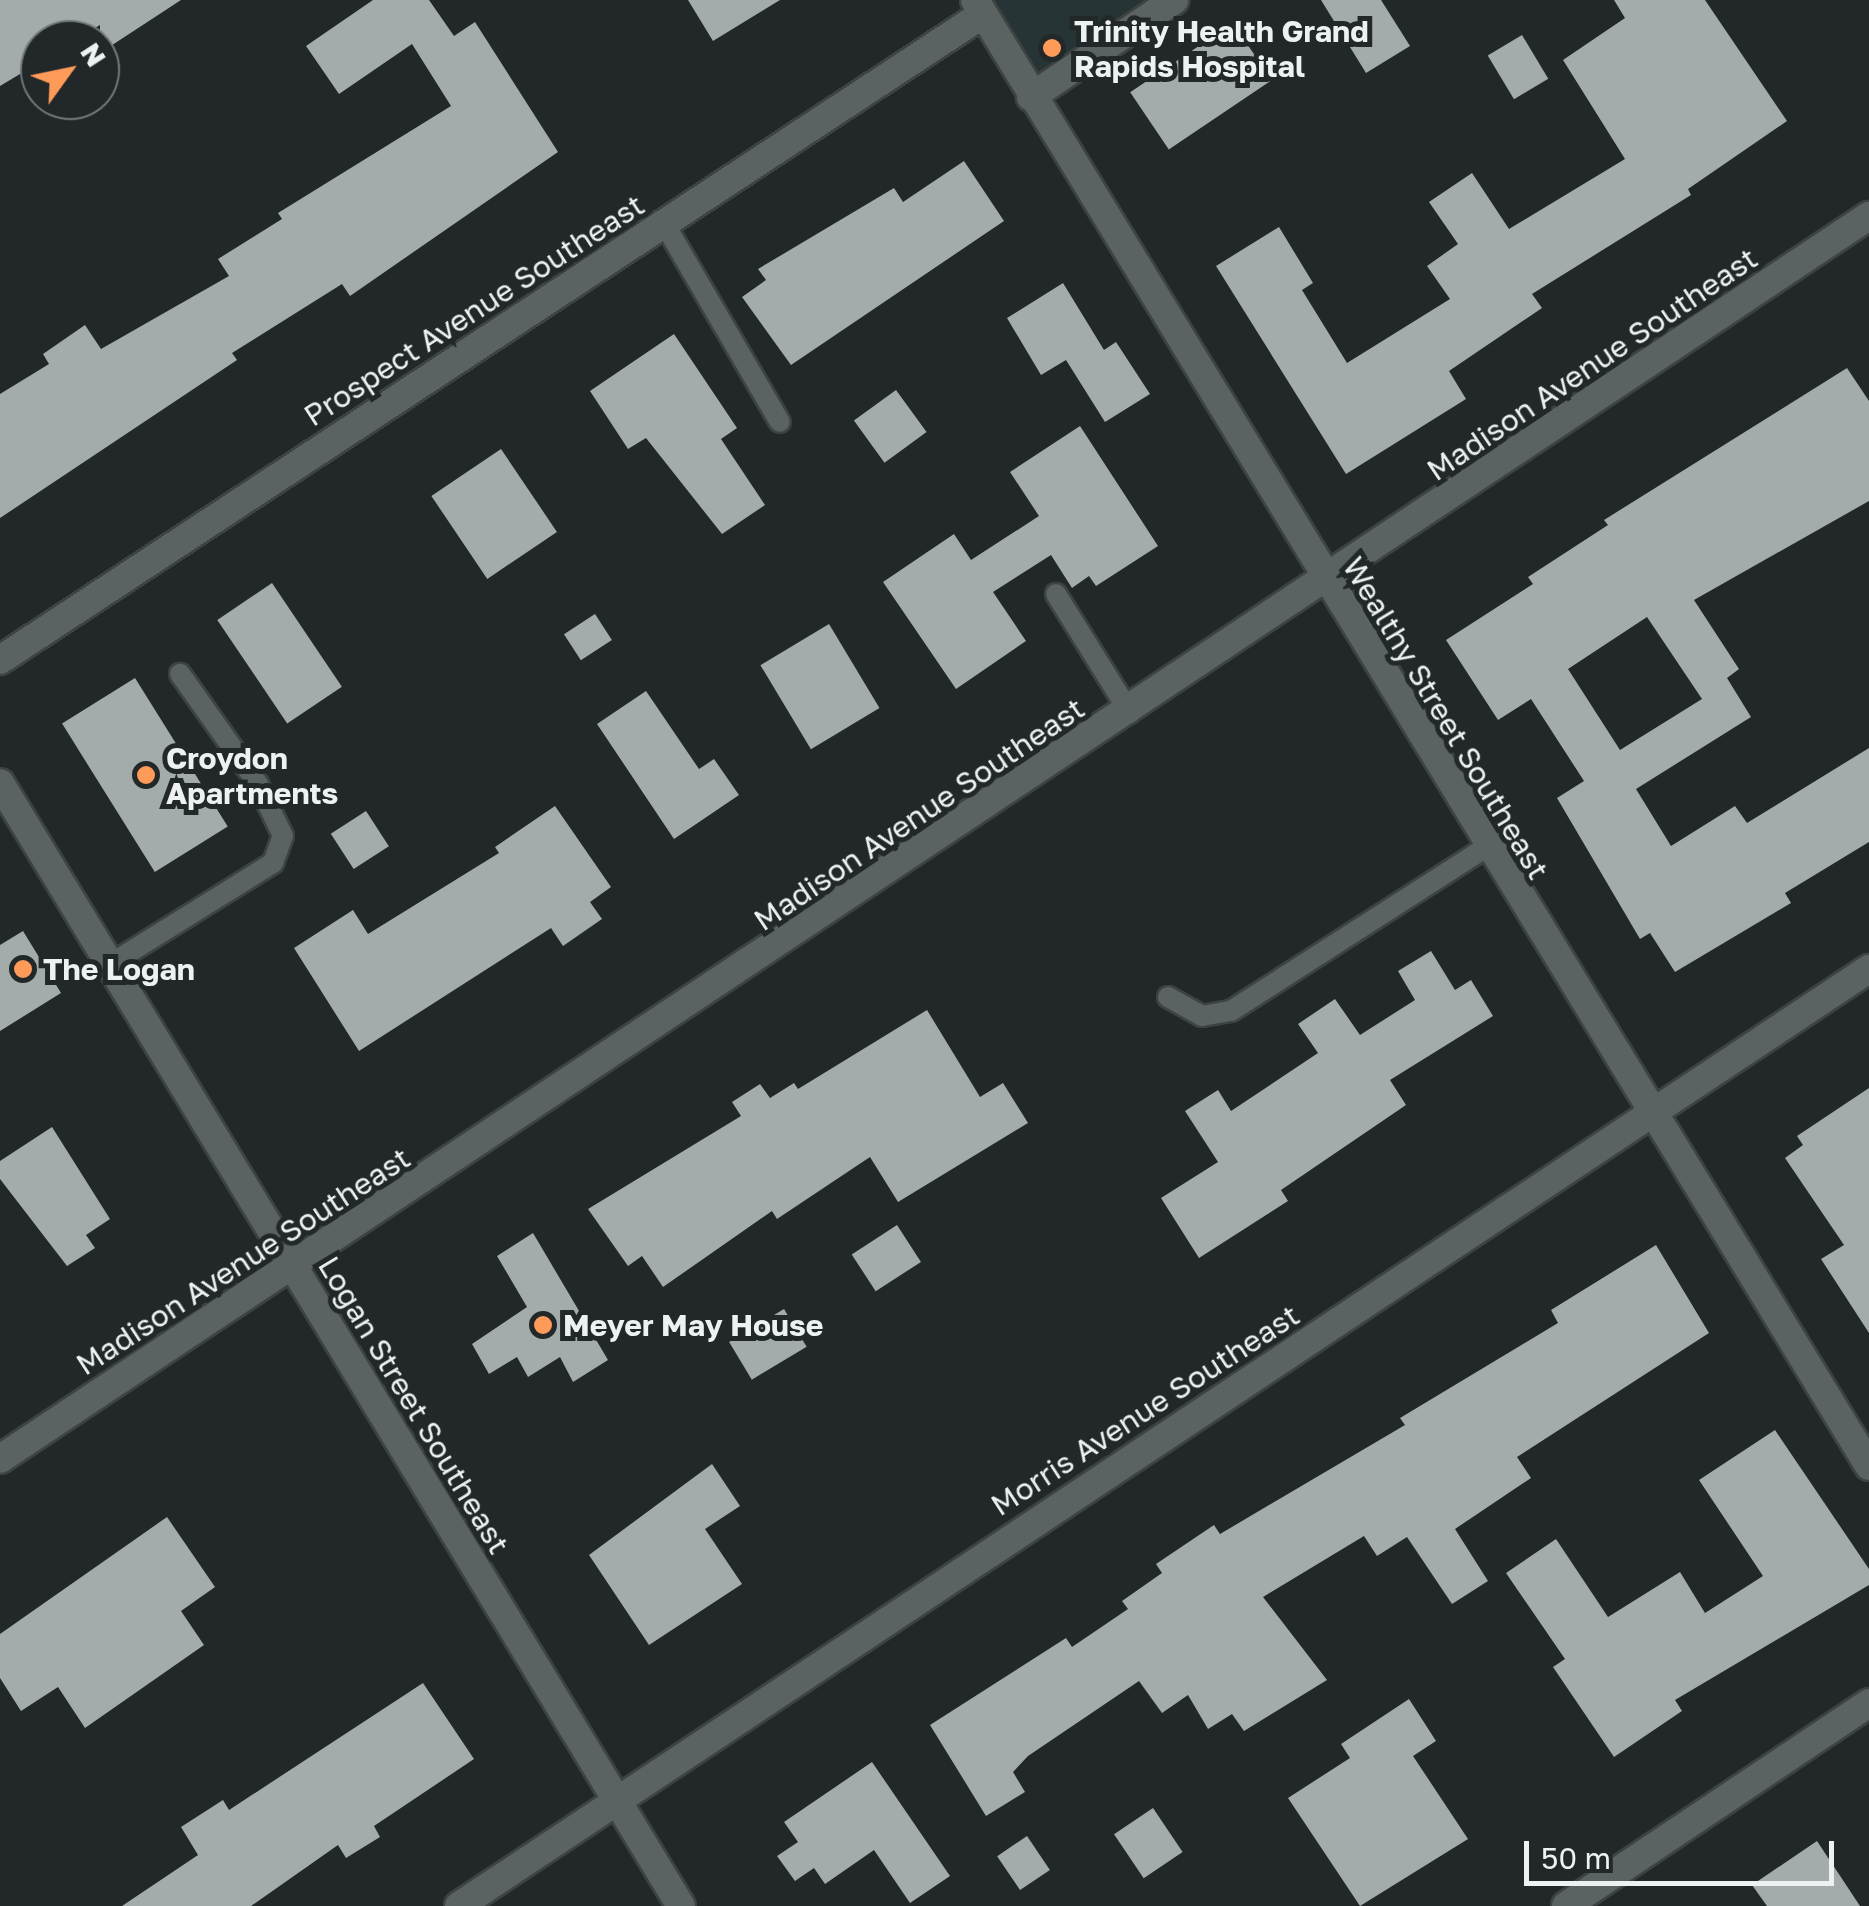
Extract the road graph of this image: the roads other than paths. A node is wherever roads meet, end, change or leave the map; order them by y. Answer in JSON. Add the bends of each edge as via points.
{"nodes":[{"id":1,"x":1174,"y":0,"type":"edge"},
{"id":2,"x":979,"y":7,"type":"edge"},
{"id":3,"x":1031,"y":96,"type":"junction"},
{"id":4,"x":1869,"y":216,"type":"edge"},
{"id":5,"x":664,"y":223,"type":"junction"},
{"id":6,"x":780,"y":422,"type":"dead end"},
{"id":7,"x":1326,"y":583,"type":"junction"},
{"id":8,"x":1056,"y":594,"type":"dead end"},
{"id":9,"x":0,"y":660,"type":"edge"},
{"id":10,"x":180,"y":674,"type":"dead end"},
{"id":11,"x":1130,"y":712,"type":"junction"},
{"id":12,"x":0,"y":783,"type":"edge"},
{"id":13,"x":1486,"y":847,"type":"junction"},
{"id":14,"x":110,"y":965,"type":"junction"},
{"id":15,"x":1869,"y":969,"type":"edge"},
{"id":16,"x":1168,"y":997,"type":"dead end"},
{"id":17,"x":1650,"y":1117,"type":"junction"},
{"id":18,"x":293,"y":1268,"type":"junction"},
{"id":19,"x":0,"y":1459,"type":"edge"},
{"id":20,"x":1869,"y":1466,"type":"edge"},
{"id":21,"x":1869,"y":1703,"type":"edge"},
{"id":22,"x":615,"y":1802,"type":"junction"},
{"id":23,"x":458,"y":1906,"type":"edge"},
{"id":24,"x":680,"y":1906,"type":"edge"},
{"id":25,"x":1566,"y":1906,"type":"edge"}],
"edges":[{"from":1,"to":3,"type":"street"},
{"from":2,"to":3,"type":"street","name":"Wealthy Street Southeast"},
{"from":2,"to":5,"type":"street","name":"Prospect Avenue Southeast"},
{"from":3,"to":7,"type":"street","name":"Wealthy Street Southeast"},
{"from":4,"to":7,"type":"street","name":"Madison Avenue Southeast"},
{"from":5,"to":6,"type":"lane"},
{"from":5,"to":9,"type":"street","name":"Prospect Avenue Southeast"},
{"from":7,"to":11,"type":"street","name":"Madison Avenue Southeast"},
{"from":7,"to":13,"type":"street","name":"Wealthy Street Southeast"},
{"from":8,"to":11,"type":"lane"},
{"from":10,"to":14,"type":"lane","via":[[258,784],[283,836],[273,863]]},
{"from":11,"to":18,"type":"street","name":"Madison Avenue Southeast"},
{"from":12,"to":14,"type":"street","name":"Logan Street Southeast"},
{"from":13,"to":16,"type":"lane","via":[[1231,1011],[1202,1016]]},
{"from":13,"to":17,"type":"street","name":"Wealthy Street Southeast"},
{"from":14,"to":18,"type":"street","name":"Logan Street Southeast"},
{"from":15,"to":17,"type":"street","name":"Morris Avenue Southeast"},
{"from":17,"to":20,"type":"street","name":"Wealthy Street Southeast"},
{"from":17,"to":22,"type":"street","name":"Morris Avenue Southeast"},
{"from":18,"to":19,"type":"street","name":"Madison Avenue Southeast"},
{"from":18,"to":22,"type":"street","name":"Logan Street Southeast"},
{"from":21,"to":25,"type":"street"},
{"from":22,"to":23,"type":"street","name":"Morris Avenue Southeast"},
{"from":22,"to":24,"type":"street","name":"Logan Street Southeast"}]}
